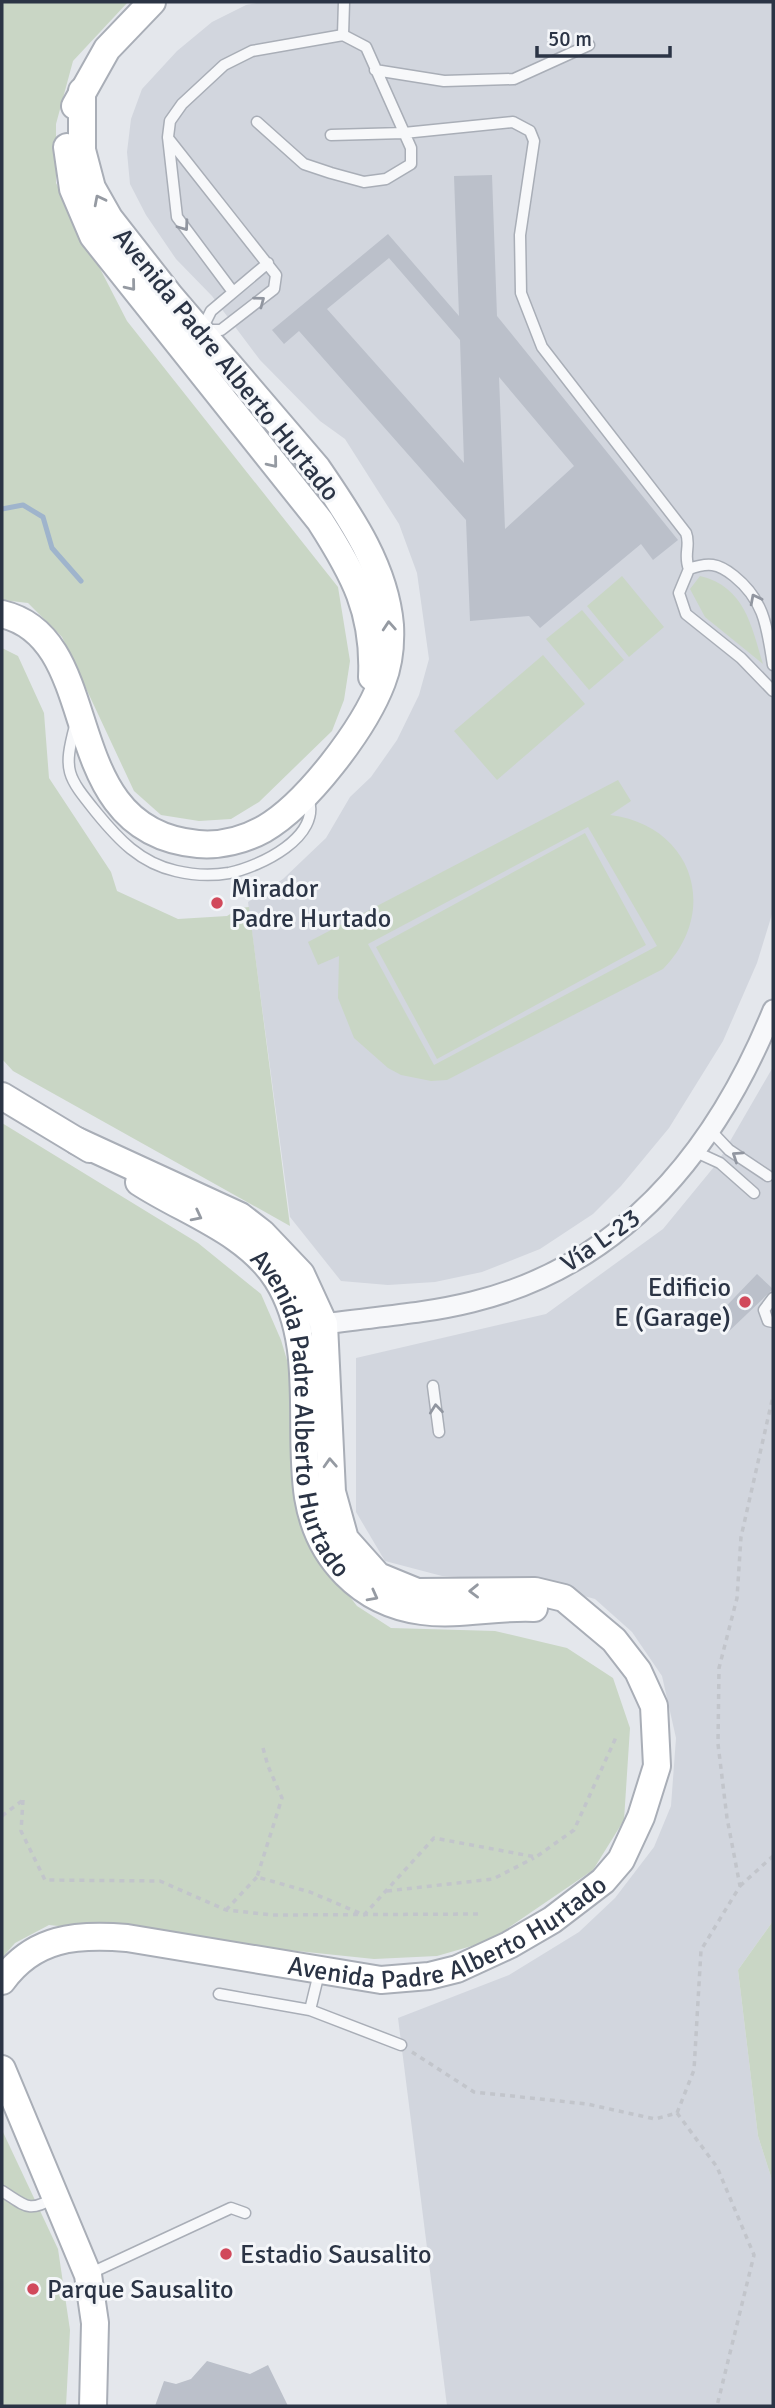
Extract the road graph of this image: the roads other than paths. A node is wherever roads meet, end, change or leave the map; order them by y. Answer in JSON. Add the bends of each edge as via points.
{"nodes":[{"id":1,"x":152,"y":2,"type":"edge"},
{"id":2,"x":344,"y":2,"type":"edge"},
{"id":3,"x":343,"y":35,"type":"junction"},
{"id":4,"x":589,"y":45,"type":"dead end"},
{"id":5,"x":375,"y":70,"type":"junction"},
{"id":6,"x":82,"y":91,"type":"junction"},
{"id":7,"x":257,"y":122,"type":"dead end"},
{"id":8,"x":404,"y":133,"type":"junction"},
{"id":9,"x":331,"y":135,"type":"dead end"},
{"id":10,"x":167,"y":137,"type":"junction"},
{"id":11,"x":268,"y":263,"type":"junction"},
{"id":12,"x":233,"y":292,"type":"junction"},
{"id":13,"x":201,"y":330,"type":"junction"},
{"id":14,"x":181,"y":348,"type":"junction"},
{"id":15,"x":689,"y":569,"type":"junction"},
{"id":16,"x":2,"y":614,"type":"edge"},
{"id":17,"x":773,"y":664,"type":"edge"},
{"id":18,"x":773,"y":691,"type":"edge"},
{"id":19,"x":365,"y":713,"type":"junction"},
{"id":20,"x":773,"y":1010,"type":"edge"},
{"id":21,"x":2,"y":1096,"type":"edge"},
{"id":22,"x":711,"y":1131,"type":"junction"},
{"id":23,"x":77,"y":1141,"type":"junction"},
{"id":24,"x":696,"y":1152,"type":"junction"},
{"id":25,"x":768,"y":1176,"type":"dead end"},
{"id":26,"x":754,"y":1193,"type":"dead end"},
{"id":27,"x":773,"y":1298,"type":"edge"},
{"id":28,"x":288,"y":1304,"type":"junction"},
{"id":29,"x":773,"y":1322,"type":"edge"},
{"id":30,"x":324,"y":1324,"type":"junction"},
{"id":31,"x":300,"y":1348,"type":"junction"},
{"id":32,"x":433,"y":1387,"type":"dead end"},
{"id":33,"x":439,"y":1432,"type":"dead end"},
{"id":34,"x":584,"y":1616,"type":"junction"},
{"id":35,"x":319,"y":1972,"type":"junction"},
{"id":36,"x":2,"y":1981,"type":"edge"},
{"id":37,"x":219,"y":1994,"type":"dead end"},
{"id":38,"x":310,"y":2010,"type":"junction"},
{"id":39,"x":401,"y":2045,"type":"road end"},
{"id":40,"x":2,"y":2069,"type":"edge"},
{"id":41,"x":2,"y":2192,"type":"edge"},
{"id":42,"x":57,"y":2196,"type":"junction"},
{"id":43,"x":245,"y":2213,"type":"dead end"},
{"id":44,"x":88,"y":2275,"type":"junction"},
{"id":45,"x":93,"y":2406,"type":"edge"}],
"edges":[{"from":1,"to":6,"type":"main road","name":"Avenida Padre Alberto Hurtado","via":[[107,49]]},
{"from":2,"to":3,"type":"lane"},
{"from":3,"to":5,"type":"lane","via":[[366,47]]},
{"from":3,"to":10,"type":"lane","via":[[252,51],[224,65],[182,104],[170,121]]},
{"from":4,"to":5,"type":"lane","via":[[514,79],[444,81]]},
{"from":5,"to":8,"type":"lane"},
{"from":13,"to":6,"type":"main road","name":"Avenida Padre Alberto Hurtado","one_way":true,"via":[[139,258],[100,203],[82,150]]},
{"from":6,"to":14,"type":"main road","name":"Avenida Padre Alberto Hurtado","one_way":true,"via":[[67,136],[69,172],[78,205],[100,245]]},
{"from":7,"to":8,"type":"lane","via":[[304,164],[364,182],[386,179],[411,164],[411,148]]},
{"from":8,"to":9,"type":"lane"},
{"from":8,"to":15,"type":"lane","via":[[513,122],[530,131],[534,141],[520,235],[521,293],[542,347],[687,533]]},
{"from":10,"to":11,"type":"lane"},
{"from":10,"to":12,"type":"lane","one_way":true,"via":[[177,217]]},
{"from":11,"to":12,"type":"lane"},
{"from":13,"to":11,"type":"lane","one_way":true,"via":[[221,330],[274,289],[276,275]]},
{"from":12,"to":13,"type":"lane","via":[[211,311]]},
{"from":13,"to":14,"type":"lane"},
{"from":19,"to":13,"type":"main road","name":"Avenida Padre Alberto Hurtado","one_way":true,"via":[[383,680],[390,643],[388,610],[364,542],[317,468]]},
{"from":14,"to":19,"type":"main road","name":"Avenida Padre Alberto Hurtado","one_way":true,"via":[[320,521],[359,586],[373,657]]},
{"from":17,"to":15,"type":"lane","one_way":true,"via":[[765,619],[751,590],[720,566],[705,563]]},
{"from":15,"to":18,"type":"lane","via":[[679,593],[686,614],[741,658]]},
{"from":16,"to":19,"type":"main road","name":"Avenida Padre Alberto Hurtado","via":[[44,639],[65,674],[98,770],[114,799],[138,822],[168,838],[216,844],[248,836],[277,820],[306,791]]},
{"from":20,"to":22,"type":"street","name":"Vía L-23"},
{"from":21,"to":23,"type":"main road","name":"Avenida Padre Alberto Hurtado"},
{"from":22,"to":24,"type":"street","name":"Vía L-23"},
{"from":25,"to":22,"type":"lane","one_way":true,"via":[[729,1150]]},
{"from":23,"to":28,"type":"main road","name":"Avenida Padre Alberto Hurtado","one_way":true,"via":[[172,1204],[244,1243],[277,1280]]},
{"from":23,"to":30,"type":"main road","name":"Avenida Padre Alberto Hurtado","via":[[240,1216],[301,1274]]},
{"from":24,"to":26,"type":"lane","via":[[720,1163]]},
{"from":24,"to":30,"type":"street","name":"Vía L-23","via":[[634,1220],[585,1256],[549,1275],[472,1302]]},
{"from":27,"to":29,"type":"lane","via":[[764,1310]]},
{"from":28,"to":30,"type":"street","via":[[310,1323]]},
{"from":28,"to":31,"type":"main road","name":"Avenida Padre Alberto Hurtado"},
{"from":30,"to":31,"type":"street","via":[[309,1332]]},
{"from":34,"to":30,"type":"main road","name":"Avenida Padre Alberto Hurtado","one_way":true,"via":[[564,1598],[535,1591],[417,1592],[385,1580],[365,1565],[345,1539],[332,1492]]},
{"from":31,"to":34,"type":"main road","name":"Avenida Padre Alberto Hurtado","one_way":true,"via":[[308,1498],[324,1547],[346,1577],[369,1595],[424,1612],[519,1608]]},
{"from":33,"to":32,"type":"lane","one_way":true},
{"from":34,"to":35,"type":"main road","name":"Avenida Padre Alberto Hurtado","via":[[627,1655],[654,1706],[658,1743],[654,1782],[621,1860],[603,1881],[551,1920],[457,1969],[381,1980]]},
{"from":35,"to":36,"type":"main road","name":"Avenida Padre Alberto Hurtado","via":[[127,1938],[85,1935],[60,1938],[36,1948],[13,1965]]},
{"from":35,"to":38,"type":"lane"},
{"from":37,"to":38,"type":"lane"},
{"from":38,"to":39,"type":"lane"},
{"from":40,"to":42,"type":"main road"},
{"from":41,"to":42,"type":"lane","via":[[36,2209]]},
{"from":42,"to":44,"type":"main road"},
{"from":43,"to":44,"type":"lane","via":[[231,2208]]},
{"from":44,"to":45,"type":"main road","via":[[95,2323]]}]}
